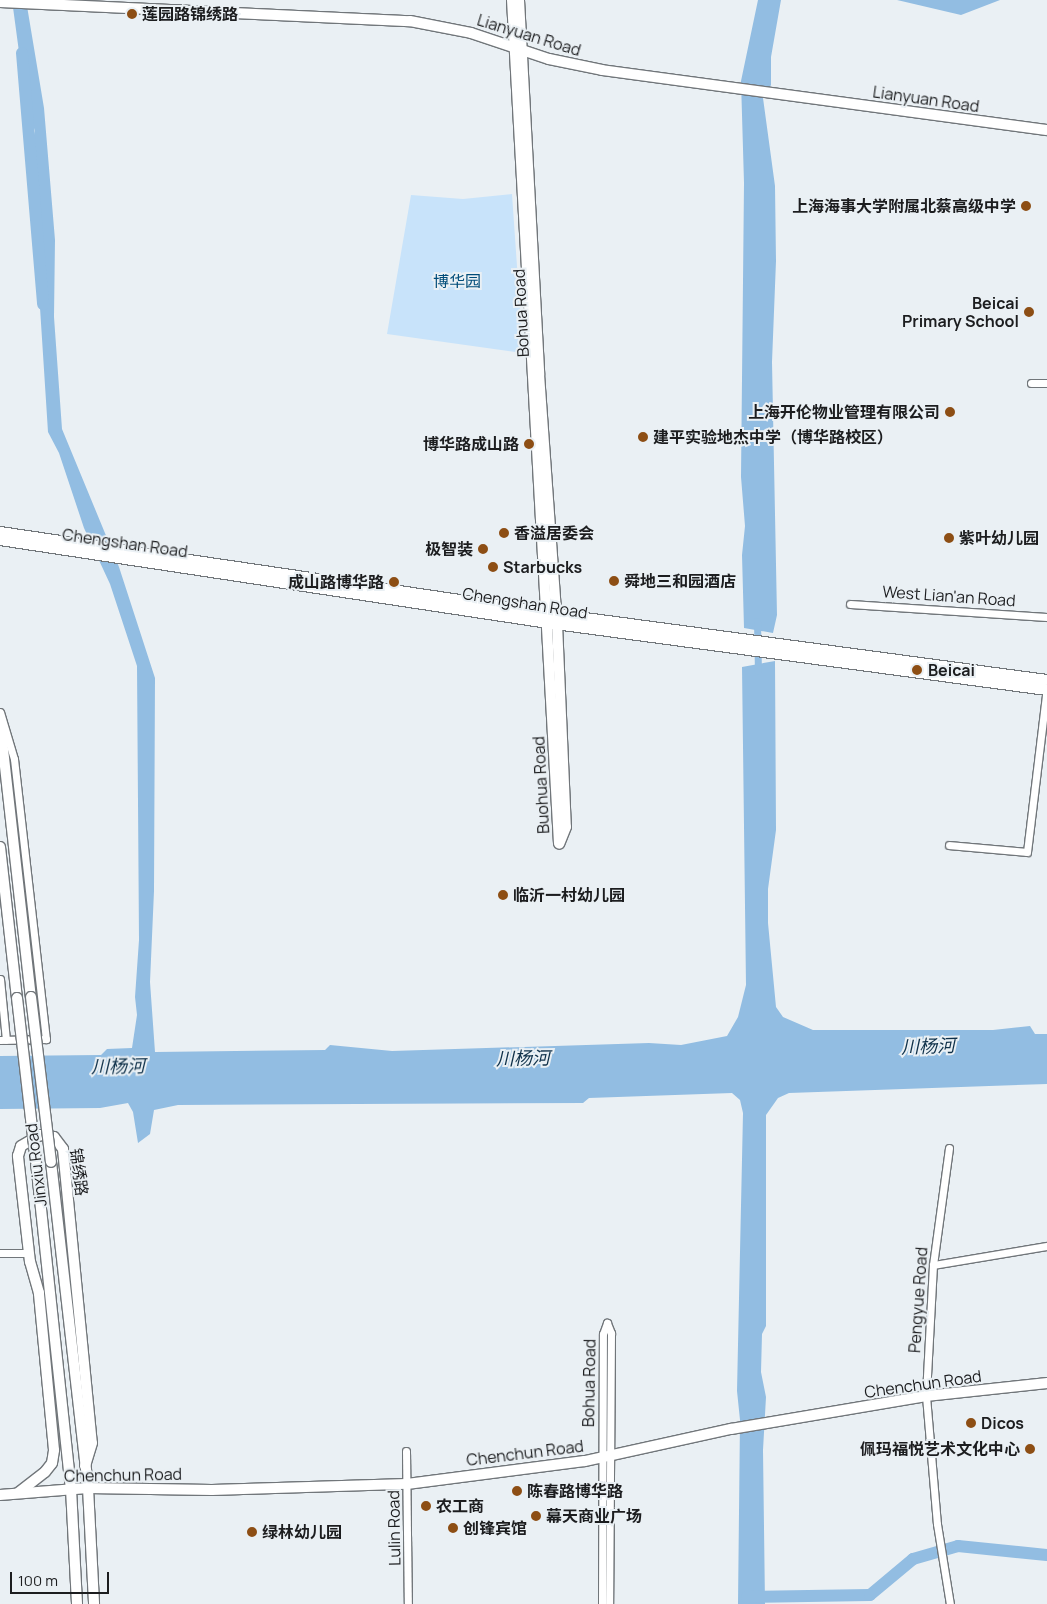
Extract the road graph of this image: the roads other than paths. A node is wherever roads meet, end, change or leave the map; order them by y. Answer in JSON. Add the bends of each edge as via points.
{"nodes":[{"id":1,"x":512,"y":0,"type":"edge"},
{"id":2,"x":519,"y":0,"type":"edge"},
{"id":3,"x":5,"y":2,"type":"edge"},
{"id":4,"x":518,"y":49,"type":"junction"},
{"id":5,"x":1047,"y":130,"type":"edge"},
{"id":6,"x":1032,"y":383,"type":"dead end"},
{"id":7,"x":1047,"y":383,"type":"edge"},
{"id":8,"x":0,"y":532,"type":"edge"},
{"id":9,"x":0,"y":540,"type":"edge"},
{"id":10,"x":68,"y":546,"type":"junction"},
{"id":11,"x":850,"y":604,"type":"dead end"},
{"id":12,"x":1047,"y":617,"type":"edge"},
{"id":13,"x":552,"y":618,"type":"junction"},
{"id":14,"x":1047,"y":686,"type":"edge"},
{"id":15,"x":0,"y":712,"type":"edge"},
{"id":16,"x":0,"y":722,"type":"edge"},
{"id":17,"x":949,"y":845,"type":"dead end"},
{"id":18,"x":0,"y":847,"type":"edge"},
{"id":19,"x":0,"y":979,"type":"edge"},
{"id":20,"x":3,"y":1040,"type":"edge"},
{"id":21,"x":949,"y":1148,"type":"dead end"},
{"id":22,"x":1047,"y":1246,"type":"edge"},
{"id":23,"x":0,"y":1253,"type":"edge"},
{"id":24,"x":29,"y":1253,"type":"junction"},
{"id":25,"x":933,"y":1265,"type":"junction"},
{"id":26,"x":1047,"y":1383,"type":"edge"},
{"id":27,"x":926,"y":1396,"type":"junction"},
{"id":28,"x":406,"y":1451,"type":"dead end"},
{"id":29,"x":607,"y":1456,"type":"junction"},
{"id":30,"x":85,"y":1466,"type":"junction"},
{"id":31,"x":407,"y":1484,"type":"junction"},
{"id":32,"x":88,"y":1488,"type":"junction"},
{"id":33,"x":71,"y":1489,"type":"junction"},
{"id":34,"x":18,"y":1493,"type":"junction"},
{"id":35,"x":0,"y":1495,"type":"edge"},
{"id":36,"x":77,"y":1604,"type":"edge"},
{"id":37,"x":94,"y":1604,"type":"edge"},
{"id":38,"x":408,"y":1604,"type":"edge"},
{"id":39,"x":602,"y":1604,"type":"edge"},
{"id":40,"x":609,"y":1604,"type":"edge"},
{"id":41,"x":950,"y":1604,"type":"edge"}],
"edges":[{"from":1,"to":4,"type":"main road","name":"Bohua Road"},
{"from":2,"to":4,"type":"main road","name":"Bohua Road"},
{"from":3,"to":4,"type":"main road","name":"Lianyuan Road","via":[[392,20],[451,28]]},
{"from":4,"to":5,"type":"main road","name":"Lianyuan Road","via":[[593,69]]},
{"from":4,"to":13,"type":"main road","name":"Bohua Road","via":[[535,443]]},
{"from":6,"to":7,"type":"street"},
{"from":8,"to":10,"type":"main road","name":"Chengshan Road"},
{"from":9,"to":10,"type":"main road","name":"Chengshan Road"},
{"from":10,"to":13,"type":"main road","name":"Chengshan Road"},
{"from":11,"to":12,"type":"street","name":"West Lian'an Road"},
{"from":13,"to":13,"type":"main road","name":"Buohua Road","via":[[559,844],[566,827]]},
{"from":13,"to":14,"type":"main road","name":"Chengshan Road"},
{"from":14,"to":17,"type":"street","via":[[1028,852]]},
{"from":15,"to":20,"type":"street","via":[[14,759],[46,1039]]},
{"from":16,"to":30,"type":"main road","name":"Jinxiu Road","bridge":true},
{"from":18,"to":33,"type":"main road","name":"Jinxiu Road","bridge":true},
{"from":19,"to":20,"type":"street"},
{"from":21,"to":25,"type":"street","name":"Pengyue Road"},
{"from":22,"to":25,"type":"street"},
{"from":23,"to":24,"type":"street"},
{"from":24,"to":30,"type":"main road","name":"锦绣路","via":[[18,1156],[28,1139],[45,1135],[54,1137],[64,1149],[92,1444]]},
{"from":24,"to":34,"type":"main road","name":"锦绣路","via":[[39,1293],[54,1450],[52,1463],[46,1472]]},
{"from":25,"to":27,"type":"street","name":"Pengyue Road"},
{"from":26,"to":27,"type":"main road","name":"Chenchun Road"},
{"from":27,"to":29,"type":"main road","name":"Chenchun Road","via":[[731,1429]]},
{"from":27,"to":41,"type":"street","name":"Pengyue Road","via":[[937,1524]]},
{"from":28,"to":31,"type":"street","name":"Lulin Road"},
{"from":29,"to":29,"type":"street","name":"Bohua Road","via":[[611,1333],[607,1323],[603,1334]]},
{"from":29,"to":31,"type":"main road","name":"Chenchun Road"},
{"from":29,"to":39,"type":"street","name":"Bohua Road"},
{"from":29,"to":40,"type":"street","name":"Bohua Road"},
{"from":30,"to":32,"type":"main road","name":"Jinxiu Road"},
{"from":31,"to":32,"type":"main road","name":"Chenchun Road","via":[[212,1490]]},
{"from":31,"to":38,"type":"street","name":"Lulin Road"},
{"from":32,"to":33,"type":"main road","name":"Chenchun Road"},
{"from":32,"to":37,"type":"main road","name":"Jinxiu Road"},
{"from":33,"to":34,"type":"main road","name":"Chenchun Road"},
{"from":33,"to":36,"type":"main road","name":"Jinxiu Road"},
{"from":34,"to":35,"type":"main road","name":"Chenchun Road"}]}
